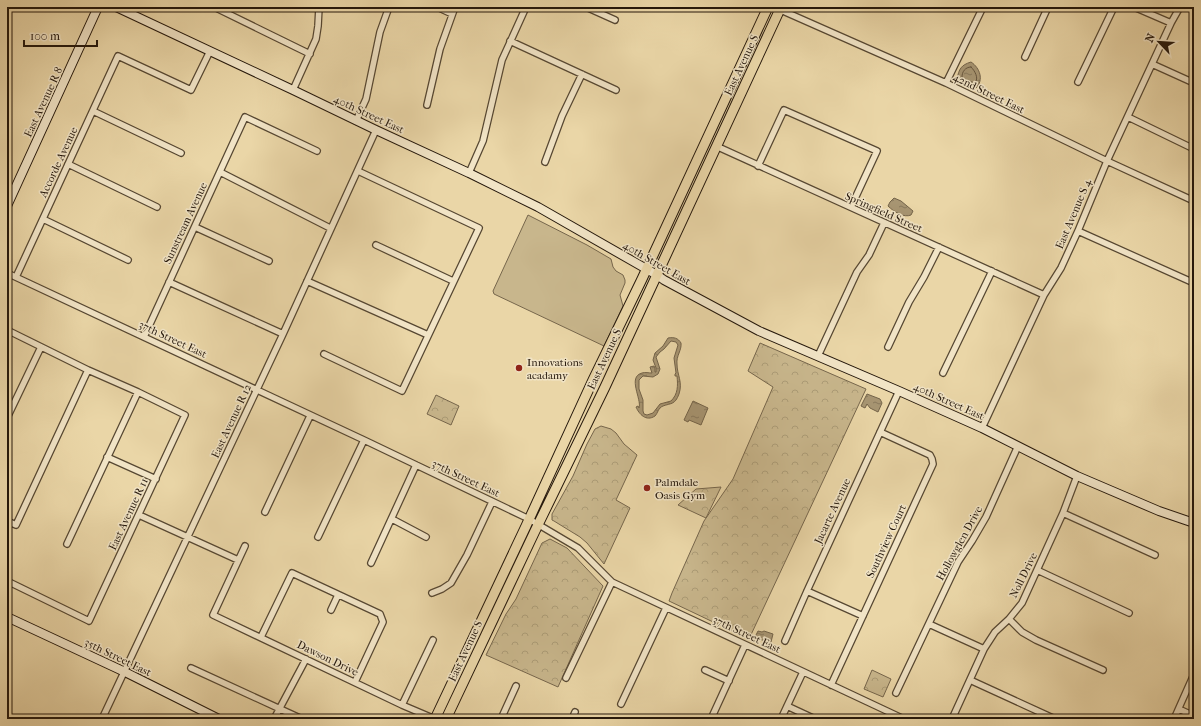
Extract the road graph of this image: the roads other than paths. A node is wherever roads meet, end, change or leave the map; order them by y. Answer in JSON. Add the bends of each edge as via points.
{"nodes":[{"id":1,"x":98,"y":7,"type":"edge"},
{"id":2,"x":116,"y":7,"type":"edge"},
{"id":3,"x":215,"y":7,"type":"edge"},
{"id":4,"x":319,"y":7,"type":"edge"},
{"id":5,"x":389,"y":7,"type":"edge"},
{"id":6,"x":437,"y":7,"type":"edge"},
{"id":7,"x":456,"y":7,"type":"edge"},
{"id":8,"x":526,"y":7,"type":"edge"},
{"id":9,"x":586,"y":7,"type":"edge"},
{"id":10,"x":768,"y":7,"type":"edge"},
{"id":11,"x":983,"y":7,"type":"edge"},
{"id":12,"x":1048,"y":7,"type":"edge"},
{"id":13,"x":1114,"y":7,"type":"edge"},
{"id":14,"x":1134,"y":7,"type":"edge"},
{"id":15,"x":1180,"y":7,"type":"edge"},
{"id":16,"x":778,"y":8,"type":"edge"},
{"id":17,"x":452,"y":14,"type":"junction"},
{"id":18,"x":615,"y":20,"type":"dead end"},
{"id":19,"x":1171,"y":23,"type":"junction"},
{"id":20,"x":510,"y":41,"type":"junction"},
{"id":21,"x":210,"y":51,"type":"junction"},
{"id":22,"x":310,"y":54,"type":"junction"},
{"id":23,"x":1025,"y":57,"type":"dead end"},
{"id":24,"x":1152,"y":64,"type":"junction"},
{"id":25,"x":582,"y":74,"type":"junction"},
{"id":26,"x":1078,"y":82,"type":"dead end"},
{"id":27,"x":1194,"y":83,"type":"edge"},
{"id":28,"x":946,"y":84,"type":"junction"},
{"id":29,"x":293,"y":90,"type":"junction"},
{"id":30,"x":616,"y":90,"type":"dead end"},
{"id":31,"x":427,"y":105,"type":"dead end"},
{"id":32,"x":93,"y":111,"type":"junction"},
{"id":33,"x":1128,"y":117,"type":"junction"},
{"id":34,"x":356,"y":121,"type":"junction"},
{"id":35,"x":376,"y":130,"type":"junction"},
{"id":36,"x":716,"y":146,"type":"junction"},
{"id":37,"x":1194,"y":149,"type":"edge"},
{"id":38,"x":317,"y":151,"type":"dead end"},
{"id":39,"x":182,"y":153,"type":"dead end"},
{"id":40,"x":1107,"y":161,"type":"junction"},
{"id":41,"x":545,"y":162,"type":"dead end"},
{"id":42,"x":68,"y":164,"type":"junction"},
{"id":43,"x":758,"y":166,"type":"junction"},
{"id":44,"x":358,"y":171,"type":"junction"},
{"id":45,"x":220,"y":172,"type":"junction"},
{"id":46,"x":469,"y":173,"type":"junction"},
{"id":47,"x":1194,"y":201,"type":"edge"},
{"id":48,"x":7,"y":206,"type":"edge"},
{"id":49,"x":157,"y":207,"type":"dead end"},
{"id":50,"x":851,"y":207,"type":"junction"},
{"id":51,"x":43,"y":219,"type":"junction"},
{"id":52,"x":884,"y":223,"type":"junction"},
{"id":53,"x":194,"y":227,"type":"junction"},
{"id":54,"x":330,"y":228,"type":"junction"},
{"id":55,"x":1078,"y":231,"type":"junction"},
{"id":56,"x":376,"y":245,"type":"dead end"},
{"id":57,"x":938,"y":247,"type":"junction"},
{"id":58,"x":128,"y":260,"type":"dead end"},
{"id":59,"x":269,"y":261,"type":"dead end"},
{"id":60,"x":646,"y":269,"type":"junction"},
{"id":61,"x":992,"y":271,"type":"junction"},
{"id":62,"x":7,"y":273,"type":"edge"},
{"id":63,"x":657,"y":275,"type":"junction"},
{"id":64,"x":16,"y":277,"type":"junction"},
{"id":65,"x":307,"y":280,"type":"junction"},
{"id":66,"x":453,"y":281,"type":"junction"},
{"id":67,"x":169,"y":282,"type":"junction"},
{"id":68,"x":1194,"y":283,"type":"edge"},
{"id":69,"x":1044,"y":295,"type":"junction"},
{"id":70,"x":7,"y":330,"type":"edge"},
{"id":71,"x":283,"y":334,"type":"junction"},
{"id":72,"x":428,"y":336,"type":"junction"},
{"id":73,"x":144,"y":337,"type":"junction"},
{"id":74,"x":41,"y":347,"type":"junction"},
{"id":75,"x":888,"y":347,"type":"dead end"},
{"id":76,"x":324,"y":354,"type":"dead end"},
{"id":77,"x":818,"y":356,"type":"junction"},
{"id":78,"x":88,"y":370,"type":"junction"},
{"id":79,"x":943,"y":373,"type":"dead end"},
{"id":80,"x":256,"y":390,"type":"junction"},
{"id":81,"x":899,"y":391,"type":"junction"},
{"id":82,"x":138,"y":392,"type":"junction"},
{"id":83,"x":310,"y":416,"type":"junction"},
{"id":84,"x":7,"y":418,"type":"edge"},
{"id":85,"x":982,"y":428,"type":"junction"},
{"id":86,"x":880,"y":432,"type":"junction"},
{"id":87,"x":364,"y":440,"type":"junction"},
{"id":88,"x":1018,"y":446,"type":"junction"},
{"id":89,"x":107,"y":457,"type":"junction"},
{"id":90,"x":416,"y":465,"type":"junction"},
{"id":91,"x":1077,"y":476,"type":"junction"},
{"id":92,"x":156,"y":479,"type":"junction"},
{"id":93,"x":492,"y":502,"type":"junction"},
{"id":94,"x":265,"y":512,"type":"dead end"},
{"id":95,"x":1063,"y":513,"type":"junction"},
{"id":96,"x":139,"y":515,"type":"junction"},
{"id":97,"x":392,"y":519,"type":"junction"},
{"id":98,"x":529,"y":519,"type":"junction"},
{"id":99,"x":7,"y":521,"type":"edge"},
{"id":100,"x":1194,"y":523,"type":"edge"},
{"id":101,"x":538,"y":524,"type":"junction"},
{"id":102,"x":426,"y":536,"type":"dead end"},
{"id":103,"x":187,"y":538,"type":"junction"},
{"id":104,"x":318,"y":538,"type":"dead end"},
{"id":105,"x":67,"y":544,"type":"dead end"},
{"id":106,"x":245,"y":546,"type":"dead end"},
{"id":107,"x":1155,"y":555,"type":"dead end"},
{"id":108,"x":238,"y":560,"type":"junction"},
{"id":109,"x":371,"y":563,"type":"dead end"},
{"id":110,"x":1037,"y":570,"type":"junction"},
{"id":111,"x":7,"y":581,"type":"edge"},
{"id":112,"x":612,"y":582,"type":"junction"},
{"id":113,"x":807,"y":591,"type":"junction"},
{"id":114,"x":432,"y":593,"type":"dead end"},
{"id":115,"x":338,"y":595,"type":"junction"},
{"id":116,"x":666,"y":608,"type":"junction"},
{"id":117,"x":331,"y":610,"type":"dead end"},
{"id":118,"x":1130,"y":613,"type":"dead end"},
{"id":119,"x":863,"y":616,"type":"junction"},
{"id":120,"x":7,"y":617,"type":"edge"},
{"id":121,"x":1009,"y":619,"type":"junction"},
{"id":122,"x":929,"y":624,"type":"junction"},
{"id":123,"x":261,"y":637,"type":"junction"},
{"id":124,"x":432,"y":640,"type":"dead end"},
{"id":125,"x":785,"y":641,"type":"dead end"},
{"id":126,"x":745,"y":645,"type":"junction"},
{"id":127,"x":984,"y":649,"type":"junction"},
{"id":128,"x":306,"y":659,"type":"junction"},
{"id":129,"x":191,"y":668,"type":"dead end"},
{"id":130,"x":705,"y":670,"type":"dead end"},
{"id":131,"x":1103,"y":670,"type":"dead end"},
{"id":132,"x":125,"y":672,"type":"junction"},
{"id":133,"x":803,"y":672,"type":"junction"},
{"id":134,"x":1194,"y":674,"type":"edge"},
{"id":135,"x":566,"y":678,"type":"dead end"},
{"id":136,"x":970,"y":680,"type":"junction"},
{"id":137,"x":729,"y":681,"type":"junction"},
{"id":138,"x":355,"y":682,"type":"junction"},
{"id":139,"x":831,"y":685,"type":"junction"},
{"id":140,"x":516,"y":686,"type":"dead end"},
{"id":141,"x":896,"y":693,"type":"dead end"},
{"id":142,"x":621,"y":704,"type":"dead end"},
{"id":143,"x":402,"y":706,"type":"junction"},
{"id":144,"x":787,"y":706,"type":"junction"},
{"id":145,"x":279,"y":708,"type":"junction"},
{"id":146,"x":1179,"y":709,"type":"junction"},
{"id":147,"x":575,"y":712,"type":"dead end"},
{"id":148,"x":1194,"y":716,"type":"edge"},
{"id":149,"x":102,"y":719,"type":"edge"},
{"id":150,"x":219,"y":719,"type":"edge"},
{"id":151,"x":274,"y":719,"type":"edge"},
{"id":152,"x":302,"y":719,"type":"edge"},
{"id":153,"x":435,"y":719,"type":"edge"},
{"id":154,"x":446,"y":719,"type":"edge"},
{"id":155,"x":501,"y":719,"type":"edge"},
{"id":156,"x":572,"y":719,"type":"edge"},
{"id":157,"x":711,"y":719,"type":"edge"},
{"id":158,"x":781,"y":719,"type":"edge"},
{"id":159,"x":815,"y":719,"type":"edge"},
{"id":160,"x":904,"y":719,"type":"edge"},
{"id":161,"x":952,"y":719,"type":"edge"},
{"id":162,"x":1055,"y":719,"type":"edge"},
{"id":163,"x":1174,"y":719,"type":"edge"}],
"edges":[{"from":1,"to":48,"type":"main road","name":"East Avenue R 8"},
{"from":2,"to":21,"type":"main road","name":"40th Street East"},
{"from":3,"to":22,"type":"street"},
{"from":4,"to":22,"type":"street","via":[[316,39]]},
{"from":5,"to":34,"type":"street","via":[[380,32],[366,99]]},
{"from":6,"to":17,"type":"street"},
{"from":7,"to":17,"type":"street"},
{"from":8,"to":20,"type":"street"},
{"from":9,"to":18,"type":"street"},
{"from":10,"to":60,"type":"main road","name":"East Avenue S"},
{"from":11,"to":28,"type":"street"},
{"from":12,"to":23,"type":"street"},
{"from":13,"to":26,"type":"street"},
{"from":14,"to":19,"type":"street"},
{"from":15,"to":19,"type":"street","name":"East Avenue S 4"},
{"from":16,"to":28,"type":"street","name":"42nd Street East"},
{"from":16,"to":36,"type":"main road","name":"East Avenue S"},
{"from":17,"to":31,"type":"street","via":[[440,49]]},
{"from":19,"to":24,"type":"street","name":"East Avenue S 4"},
{"from":20,"to":25,"type":"street"},
{"from":20,"to":46,"type":"street","via":[[502,60],[483,141]]},
{"from":21,"to":29,"type":"main road","name":"40th Street East"},
{"from":21,"to":32,"type":"street","name":"Accorde Avenue","via":[[191,90],[118,56]]},
{"from":22,"to":29,"type":"street"},
{"from":24,"to":27,"type":"street"},
{"from":24,"to":33,"type":"street","name":"East Avenue S 4"},
{"from":25,"to":30,"type":"street"},
{"from":25,"to":41,"type":"street","via":[[562,116]]},
{"from":28,"to":40,"type":"street","name":"42nd Street East"},
{"from":29,"to":34,"type":"main road","name":"40th Street East"},
{"from":32,"to":39,"type":"street"},
{"from":32,"to":42,"type":"street","name":"Accorde Avenue"},
{"from":33,"to":37,"type":"street"},
{"from":33,"to":40,"type":"street","name":"East Avenue S 4"},
{"from":34,"to":35,"type":"main road","name":"40th Street East"},
{"from":35,"to":44,"type":"street","name":"East Avenue R 12"},
{"from":35,"to":46,"type":"main road","name":"40th Street East"},
{"from":36,"to":43,"type":"street","name":"Springfield Street"},
{"from":36,"to":63,"type":"main road","name":"East Avenue S"},
{"from":38,"to":45,"type":"street","name":"Sunstream Avenue","via":[[245,117]]},
{"from":40,"to":47,"type":"street","name":"42nd Street East"},
{"from":40,"to":55,"type":"street","name":"East Avenue S 4"},
{"from":42,"to":49,"type":"street"},
{"from":42,"to":51,"type":"street","name":"Accorde Avenue"},
{"from":43,"to":50,"type":"street","name":"Springfield Street"},
{"from":43,"to":50,"type":"street","via":[[784,110],[877,151]]},
{"from":44,"to":54,"type":"street","name":"East Avenue R 12"},
{"from":44,"to":66,"type":"street","via":[[479,228]]},
{"from":45,"to":53,"type":"street","name":"Sunstream Avenue"},
{"from":45,"to":54,"type":"street"},
{"from":46,"to":60,"type":"main road","name":"40th Street East","via":[[538,208]]},
{"from":50,"to":52,"type":"street","name":"Springfield Street"},
{"from":51,"to":58,"type":"street"},
{"from":51,"to":64,"type":"street","name":"Accorde Avenue"},
{"from":52,"to":57,"type":"street","name":"Springfield Street"},
{"from":52,"to":77,"type":"street","via":[[869,255],[857,272]]},
{"from":53,"to":59,"type":"street"},
{"from":53,"to":67,"type":"street","name":"Sunstream Avenue"},
{"from":54,"to":65,"type":"street","name":"East Avenue R 12"},
{"from":55,"to":68,"type":"street"},
{"from":55,"to":69,"type":"street","name":"East Avenue S 4","via":[[1061,268]]},
{"from":56,"to":66,"type":"street"},
{"from":57,"to":61,"type":"street","name":"Springfield Street"},
{"from":57,"to":75,"type":"street"},
{"from":60,"to":63,"type":"main road","name":"40th Street East"},
{"from":60,"to":98,"type":"main road","name":"East Avenue S"},
{"from":61,"to":69,"type":"street","name":"Springfield Street"},
{"from":61,"to":79,"type":"street"},
{"from":62,"to":64,"type":"street","name":"37th Street East"},
{"from":63,"to":77,"type":"main road","name":"40th Street East","via":[[742,322]]},
{"from":63,"to":101,"type":"main road","name":"East Avenue S"},
{"from":64,"to":73,"type":"street","name":"37th Street East"},
{"from":65,"to":71,"type":"street","name":"East Avenue R 12"},
{"from":65,"to":72,"type":"street"},
{"from":66,"to":72,"type":"street"},
{"from":67,"to":71,"type":"street"},
{"from":67,"to":73,"type":"street","name":"Sunstream Avenue"},
{"from":69,"to":85,"type":"street","name":"East Avenue S 4"},
{"from":70,"to":74,"type":"street"},
{"from":71,"to":80,"type":"street","name":"East Avenue R 12"},
{"from":72,"to":76,"type":"street","via":[[402,391]]},
{"from":73,"to":80,"type":"street","name":"37th Street East"},
{"from":74,"to":78,"type":"street"},
{"from":74,"to":84,"type":"street"},
{"from":77,"to":81,"type":"main road","name":"40th Street East"},
{"from":78,"to":82,"type":"street"},
{"from":78,"to":99,"type":"street","via":[[16,525]]},
{"from":80,"to":83,"type":"street","name":"37th Street East"},
{"from":80,"to":103,"type":"street","name":"East Avenue R 12"},
{"from":81,"to":85,"type":"main road","name":"40th Street East"},
{"from":81,"to":86,"type":"street","name":"Jacarte Avenue"},
{"from":82,"to":89,"type":"street"},
{"from":82,"to":92,"type":"street","name":"East Avenue R 11","via":[[186,415]]},
{"from":83,"to":87,"type":"street","name":"37th Street East"},
{"from":83,"to":94,"type":"street"},
{"from":85,"to":88,"type":"main road","name":"40th Street East"},
{"from":86,"to":113,"type":"street","name":"Jacarte Avenue"},
{"from":86,"to":119,"type":"street","name":"Southview Court","via":[[930,455],[933,464]]},
{"from":87,"to":90,"type":"street","name":"37th Street East"},
{"from":87,"to":104,"type":"street"},
{"from":88,"to":91,"type":"main road","name":"40th Street East"},
{"from":88,"to":122,"type":"street","name":"Hollowglen Drive","via":[[986,517],[958,562]]},
{"from":89,"to":92,"type":"street"},
{"from":89,"to":105,"type":"street"},
{"from":90,"to":93,"type":"street","name":"37th Street East"},
{"from":90,"to":97,"type":"street"},
{"from":91,"to":95,"type":"street","name":"Noll Drive"},
{"from":91,"to":100,"type":"main road","name":"40th Street East"},
{"from":92,"to":96,"type":"street","name":"East Avenue R 11"},
{"from":93,"to":98,"type":"street","name":"37th Street East"},
{"from":93,"to":114,"type":"street","via":[[451,583]]},
{"from":95,"to":107,"type":"street"},
{"from":95,"to":110,"type":"street","name":"Noll Drive"},
{"from":96,"to":103,"type":"street"},
{"from":96,"to":111,"type":"street","name":"East Avenue R 11","via":[[89,621]]},
{"from":97,"to":102,"type":"street"},
{"from":97,"to":109,"type":"street"},
{"from":98,"to":101,"type":"street","name":"37th Street East"},
{"from":98,"to":153,"type":"main road","name":"East Avenue S"},
{"from":101,"to":112,"type":"street","name":"37th Street East","via":[[578,548]]},
{"from":101,"to":154,"type":"main road","name":"East Avenue S"},
{"from":103,"to":108,"type":"street"},
{"from":103,"to":132,"type":"street","name":"East Avenue R 12"},
{"from":106,"to":108,"type":"street"},
{"from":108,"to":123,"type":"street","name":"Dawson Drive","via":[[213,615]]},
{"from":110,"to":118,"type":"street"},
{"from":110,"to":121,"type":"street","name":"Noll Drive","via":[[1022,602]]},
{"from":112,"to":116,"type":"street","name":"37th Street East"},
{"from":112,"to":135,"type":"street"},
{"from":113,"to":119,"type":"street"},
{"from":113,"to":125,"type":"street","name":"Jacarte Avenue"},
{"from":115,"to":117,"type":"street"},
{"from":115,"to":123,"type":"street","via":[[292,573]]},
{"from":115,"to":138,"type":"street","via":[[380,614],[383,622]]},
{"from":116,"to":126,"type":"street","name":"37th Street East"},
{"from":116,"to":142,"type":"street"},
{"from":119,"to":139,"type":"street","name":"Southview Court"},
{"from":120,"to":132,"type":"main road","name":"35th Street East"},
{"from":121,"to":127,"type":"street","name":"Noll Drive","via":[[995,632]]},
{"from":121,"to":131,"type":"street","via":[[1022,632],[1036,640]]},
{"from":122,"to":127,"type":"street"},
{"from":122,"to":141,"type":"street","name":"Hollowglen Drive"},
{"from":123,"to":128,"type":"street","name":"Dawson Drive"},
{"from":124,"to":143,"type":"street"},
{"from":126,"to":133,"type":"street","name":"37th Street East"},
{"from":126,"to":137,"type":"street"},
{"from":127,"to":136,"type":"street","name":"Noll Drive"},
{"from":128,"to":138,"type":"street","name":"Dawson Drive"},
{"from":128,"to":145,"type":"street"},
{"from":129,"to":145,"type":"street"},
{"from":130,"to":137,"type":"street"},
{"from":132,"to":149,"type":"street","name":"East Avenue R 12"},
{"from":132,"to":150,"type":"main road","name":"35th Street East"},
{"from":133,"to":139,"type":"street","name":"37th Street East"},
{"from":133,"to":144,"type":"street"},
{"from":134,"to":146,"type":"street"},
{"from":136,"to":161,"type":"street","name":"Noll Drive"},
{"from":136,"to":162,"type":"street"},
{"from":137,"to":157,"type":"street"},
{"from":138,"to":143,"type":"street","name":"Dawson Drive"},
{"from":139,"to":160,"type":"street","name":"37th Street East"},
{"from":140,"to":155,"type":"street"},
{"from":143,"to":153,"type":"street","name":"Dawson Drive"},
{"from":144,"to":158,"type":"street"},
{"from":144,"to":159,"type":"street"},
{"from":145,"to":151,"type":"street"},
{"from":145,"to":152,"type":"street"},
{"from":146,"to":148,"type":"street"},
{"from":146,"to":163,"type":"street"},
{"from":147,"to":156,"type":"street"}]}
